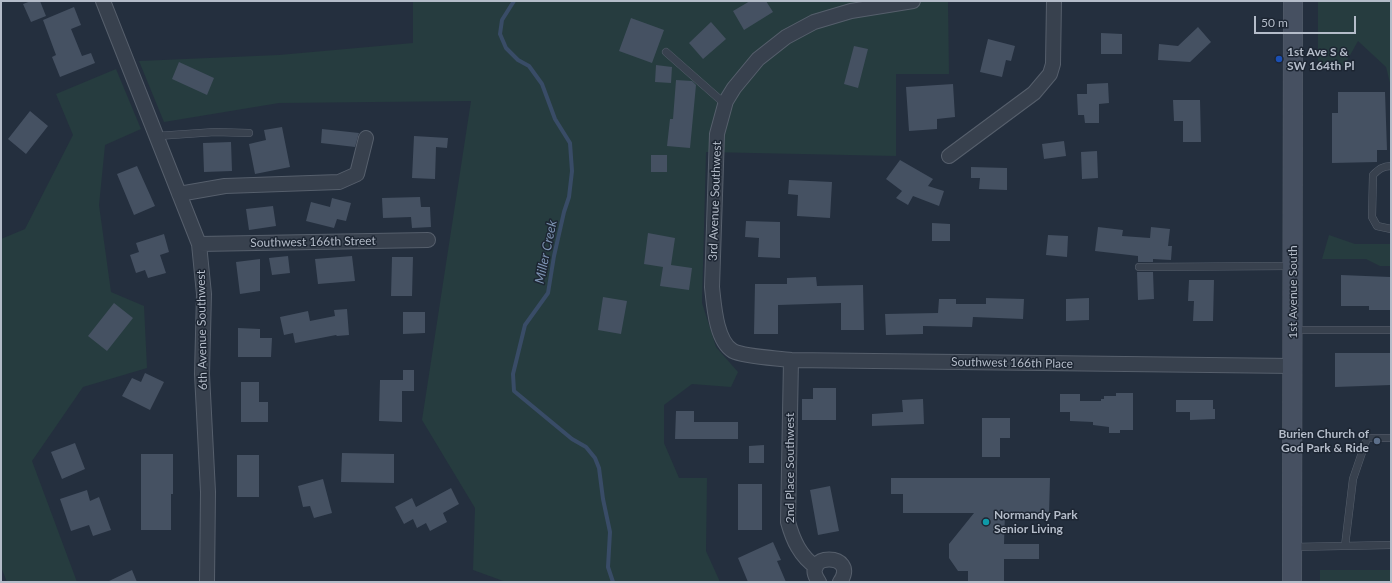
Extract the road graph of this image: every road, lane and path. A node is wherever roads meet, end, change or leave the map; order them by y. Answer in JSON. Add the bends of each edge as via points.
{"nodes":[{"id":1,"x":104,"y":1,"type":"edge"},
{"id":2,"x":913,"y":1,"type":"edge"},
{"id":3,"x":1054,"y":1,"type":"edge"},
{"id":4,"x":1293,"y":1,"type":"edge"},
{"id":5,"x":666,"y":52,"type":"dead end"},
{"id":6,"x":725,"y":104,"type":"junction"},
{"id":7,"x":249,"y":133,"type":"dead end"},
{"id":8,"x":157,"y":136,"type":"junction"},
{"id":9,"x":366,"y":138,"type":"dead end"},
{"id":10,"x":949,"y":156,"type":"dead end"},
{"id":11,"x":1391,"y":166,"type":"edge"},
{"id":12,"x":179,"y":194,"type":"junction"},
{"id":13,"x":1391,"y":229,"type":"edge"},
{"id":14,"x":428,"y":240,"type":"dead end"},
{"id":15,"x":199,"y":244,"type":"junction"},
{"id":16,"x":1293,"y":266,"type":"junction"},
{"id":17,"x":1139,"y":267,"type":"dead end"},
{"id":18,"x":1293,"y":330,"type":"junction"},
{"id":19,"x":1391,"y":330,"type":"edge"},
{"id":20,"x":732,"y":350,"type":"joint"},
{"id":21,"x":791,"y":360,"type":"junction"},
{"id":22,"x":1293,"y":366,"type":"junction"},
{"id":23,"x":1391,"y":438,"type":"edge"},
{"id":24,"x":1391,"y":545,"type":"edge"},
{"id":25,"x":1345,"y":546,"type":"junction"},
{"id":26,"x":1292,"y":547,"type":"junction"},
{"id":27,"x":816,"y":567,"type":"junction"},
{"id":28,"x":207,"y":582,"type":"edge"},
{"id":29,"x":819,"y":582,"type":"edge"},
{"id":30,"x":840,"y":582,"type":"edge"},
{"id":31,"x":1292,"y":582,"type":"edge"}],
"edges":[{"from":1,"to":8,"type":"street","name":"6th Avenue Southwest"},
{"from":2,"to":6,"type":"street","name":"3rd Avenue Southwest","via":[[852,11],[814,22],[786,36],[758,59],[734,88]]},
{"from":3,"to":10,"type":"street","via":[[1053,64],[1048,78],[1034,93]]},
{"from":4,"to":16,"type":"main road","name":"1st Avenue South"},
{"from":5,"to":6,"type":"lane"},
{"from":6,"to":20,"type":"street","name":"3rd Avenue Southwest","via":[[717,134],[712,288],[719,327],[724,342]]},
{"from":7,"to":8,"type":"lane","via":[[216,132]]},
{"from":8,"to":12,"type":"street","name":"6th Avenue Southwest"},
{"from":9,"to":12,"type":"street","via":[[356,174],[339,182],[225,186]]},
{"from":11,"to":13,"type":"lane","via":[[1384,166],[1373,175],[1372,217],[1377,226]]},
{"from":12,"to":15,"type":"street","name":"6th Avenue Southwest"},
{"from":14,"to":15,"type":"street","name":"Southwest 166th Street"},
{"from":15,"to":28,"type":"street","name":"6th Avenue Southwest","via":[[204,294],[202,374],[208,492]]},
{"from":16,"to":17,"type":"lane"},
{"from":16,"to":18,"type":"main road","name":"1st Avenue South"},
{"from":18,"to":19,"type":"lane"},
{"from":18,"to":22,"type":"main road","name":"1st Avenue South"},
{"from":20,"to":21,"type":"street","name":"Southwest 166th Place","via":[[742,354]]},
{"from":21,"to":22,"type":"street","name":"Southwest 166th Place"},
{"from":21,"to":27,"type":"street","name":"2nd Place Southwest","via":[[788,522],[800,551]]},
{"from":22,"to":26,"type":"main road","name":"1st Avenue South"},
{"from":23,"to":25,"type":"lane","via":[[1367,438],[1352,479]]},
{"from":24,"to":25,"type":"lane"},
{"from":25,"to":26,"type":"lane"},
{"from":26,"to":31,"type":"main road","name":"1st Avenue South"},
{"from":27,"to":29,"type":"street","via":[[816,578]]},
{"from":27,"to":30,"type":"street","via":[[824,559],[835,559],[844,572]]}]}
